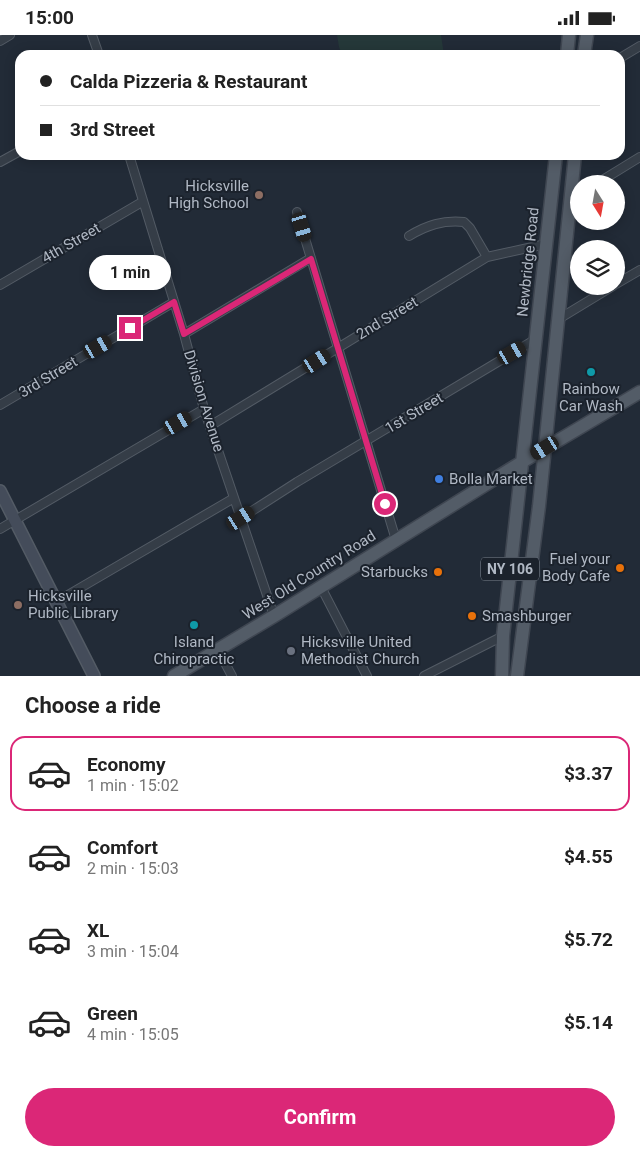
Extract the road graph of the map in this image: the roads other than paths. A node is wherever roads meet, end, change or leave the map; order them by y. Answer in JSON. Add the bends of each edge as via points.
{"nodes":[{"id":1,"x":10,"y":35,"type":"edge"},
{"id":2,"x":92,"y":35,"type":"edge"},
{"id":3,"x":569,"y":35,"type":"edge"},
{"id":4,"x":587,"y":35,"type":"edge"},
{"id":5,"x":0,"y":41,"type":"edge"},
{"id":6,"x":640,"y":46,"type":"edge"},
{"id":7,"x":96,"y":50,"type":"edge"},
{"id":8,"x":568,"y":50,"type":"edge"},
{"id":9,"x":585,"y":50,"type":"edge"},
{"id":10,"x":625,"y":55,"type":"edge"},
{"id":11,"x":15,"y":154,"type":"edge"},
{"id":12,"x":640,"y":157,"type":"edge"},
{"id":13,"x":130,"y":160,"type":"edge"},
{"id":14,"x":555,"y":160,"type":"edge"},
{"id":15,"x":575,"y":160,"type":"edge"},
{"id":16,"x":0,"y":162,"type":"edge"},
{"id":17,"x":575,"y":175,"type":"edge"},
{"id":18,"x":611,"y":175,"type":"edge"},
{"id":19,"x":142,"y":202,"type":"junction"},
{"id":20,"x":297,"y":212,"type":"dead end"},
{"id":21,"x":570,"y":230,"type":"edge"},
{"id":22,"x":409,"y":236,"type":"dead end"},
{"id":23,"x":546,"y":244,"type":"junction"},
{"id":24,"x":487,"y":257,"type":"junction"},
{"id":25,"x":311,"y":259,"type":"junction"},
{"id":26,"x":640,"y":270,"type":"edge"},
{"id":27,"x":625,"y":279,"type":"edge"},
{"id":28,"x":0,"y":285,"type":"edge"},
{"id":29,"x":598,"y":295,"type":"edge"},
{"id":30,"x":174,"y":302,"type":"junction"},
{"id":31,"x":557,"y":320,"type":"junction"},
{"id":32,"x":184,"y":334,"type":"junction"},
{"id":33,"x":536,"y":339,"type":"junction"},
{"id":34,"x":338,"y":348,"type":"junction"},
{"id":35,"x":640,"y":392,"type":"edge"},
{"id":36,"x":0,"y":405,"type":"edge"},
{"id":37,"x":204,"y":409,"type":"junction"},
{"id":38,"x":210,"y":427,"type":"junction"},
{"id":39,"x":367,"y":441,"type":"junction"},
{"id":40,"x":545,"y":448,"type":"junction"},
{"id":41,"x":522,"y":462,"type":"junction"},
{"id":42,"x":0,"y":491,"type":"edge"},
{"id":43,"x":234,"y":498,"type":"junction"},
{"id":44,"x":241,"y":518,"type":"junction"},
{"id":45,"x":15,"y":520,"type":"junction"},
{"id":46,"x":0,"y":529,"type":"edge"},
{"id":47,"x":396,"y":540,"type":"junction"},
{"id":48,"x":321,"y":587,"type":"junction"},
{"id":49,"x":56,"y":602,"type":"junction"},
{"id":50,"x":274,"y":616,"type":"junction"},
{"id":51,"x":503,"y":636,"type":"junction"},
{"id":52,"x":520,"y":647,"type":"junction"},
{"id":53,"x":218,"y":650,"type":"junction"},
{"id":54,"x":503,"y":650,"type":"junction"},
{"id":55,"x":94,"y":676,"type":"edge"},
{"id":56,"x":174,"y":676,"type":"edge"},
{"id":57,"x":232,"y":676,"type":"edge"},
{"id":58,"x":367,"y":676,"type":"edge"},
{"id":59,"x":424,"y":676,"type":"edge"},
{"id":60,"x":502,"y":676,"type":"edge"},
{"id":61,"x":517,"y":676,"type":"edge"}],
"edges":[{"from":1,"to":5,"type":"street"},
{"from":2,"to":7,"type":"street"},
{"from":3,"to":8,"type":"main road"},
{"from":4,"to":9,"type":"main road"},
{"from":6,"to":10,"type":"street"},
{"from":11,"to":16,"type":"street"},
{"from":12,"to":18,"type":"street"},
{"from":13,"to":19,"type":"street","name":"Division Avenue"},
{"from":14,"to":23,"type":"main road","name":"Newbridge Road","number":"NY 106"},
{"from":15,"to":17,"type":"main road","number":"NY 106"},
{"from":19,"to":28,"type":"street","name":"4th Street"},
{"from":19,"to":30,"type":"street","name":"Division Avenue"},
{"from":20,"to":25,"type":"street"},
{"from":21,"to":31,"type":"main road","number":"NY 106"},
{"from":22,"to":24,"type":"street","via":[[436,223],[464,222]]},
{"from":23,"to":24,"type":"street","name":"2nd Street"},
{"from":23,"to":33,"type":"main road","name":"Newbridge Road","number":"NY 106"},
{"from":24,"to":34,"type":"street","name":"2nd Street"},
{"from":25,"to":32,"type":"street"},
{"from":25,"to":34,"type":"street"},
{"from":26,"to":27,"type":"street"},
{"from":29,"to":31,"type":"street"},
{"from":30,"to":32,"type":"street","name":"Division Avenue"},
{"from":30,"to":36,"type":"street","name":"3rd Street"},
{"from":31,"to":40,"type":"main road","number":"NY 106"},
{"from":32,"to":37,"type":"street","name":"Division Avenue"},
{"from":33,"to":39,"type":"street","name":"1st Street"},
{"from":33,"to":41,"type":"main road","name":"Newbridge Road","number":"NY 106"},
{"from":34,"to":38,"type":"street","name":"2nd Street"},
{"from":34,"to":39,"type":"street"},
{"from":35,"to":40,"type":"main road","name":"West Old Country Road"},
{"from":37,"to":38,"type":"street","name":"Division Avenue"},
{"from":37,"to":45,"type":"street"},
{"from":38,"to":43,"type":"street","name":"Division Avenue"},
{"from":39,"to":44,"type":"street","name":"1st Street"},
{"from":39,"to":47,"type":"street"},
{"from":40,"to":41,"type":"main road","name":"West Old Country Road"},
{"from":40,"to":52,"type":"main road","number":"NY 106"},
{"from":41,"to":47,"type":"main road","name":"West Old Country Road"},
{"from":41,"to":51,"type":"main road","number":"NY 106"},
{"from":42,"to":45,"type":"main road"},
{"from":43,"to":44,"type":"street","name":"Division Avenue"},
{"from":43,"to":49,"type":"street"},
{"from":44,"to":50,"type":"street","name":"Division Avenue"},
{"from":45,"to":46,"type":"street"},
{"from":45,"to":49,"type":"main road"},
{"from":47,"to":48,"type":"main road","name":"West Old Country Road"},
{"from":48,"to":50,"type":"main road","name":"West Old Country Road"},
{"from":48,"to":58,"type":"street"},
{"from":49,"to":55,"type":"main road"},
{"from":50,"to":53,"type":"main road","name":"West Old Country Road"},
{"from":51,"to":54,"type":"main road","number":"NY 106"},
{"from":51,"to":59,"type":"street"},
{"from":52,"to":54,"type":"main road"},
{"from":52,"to":61,"type":"main road","number":"NY 106"},
{"from":53,"to":56,"type":"main road","name":"West Old Country Road"},
{"from":53,"to":57,"type":"street"},
{"from":54,"to":60,"type":"main road","number":"NY 106"}]}
